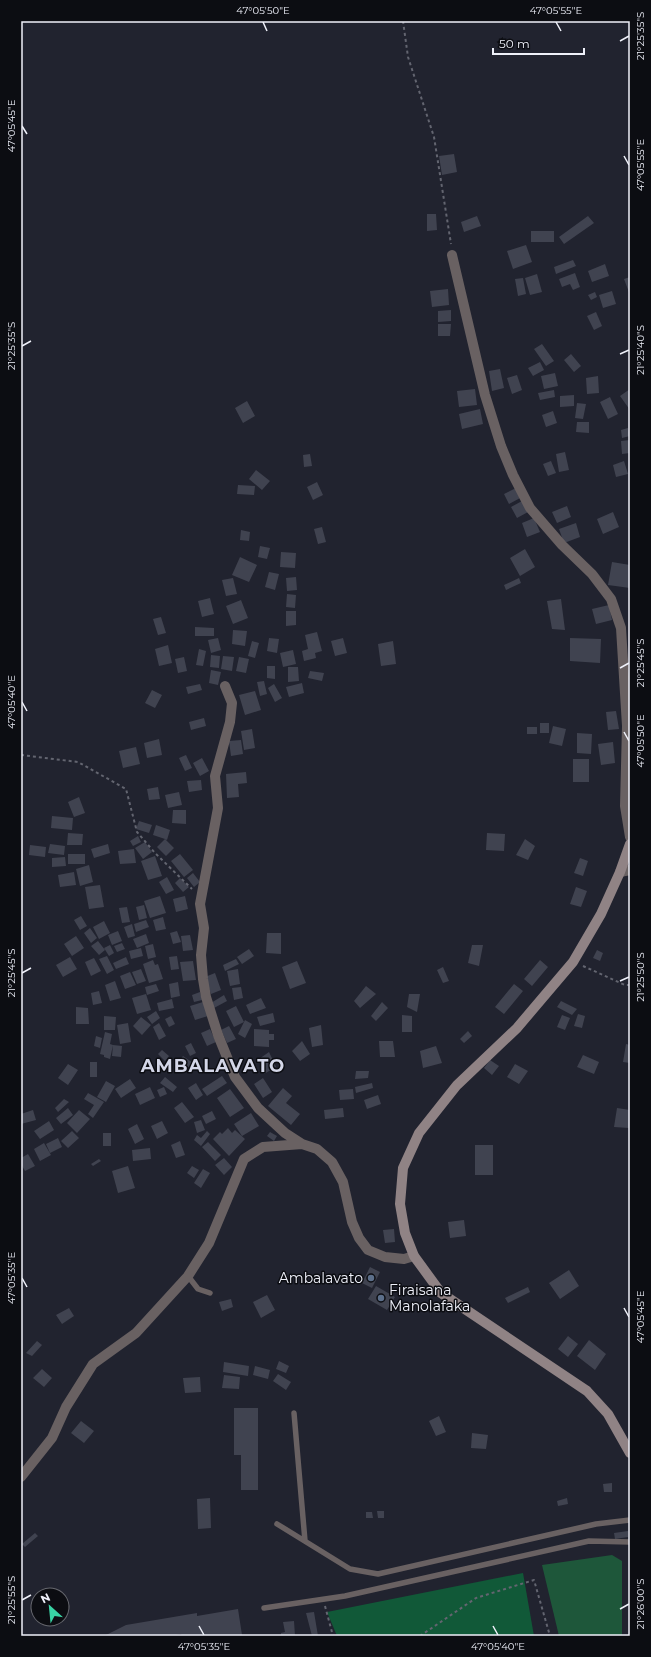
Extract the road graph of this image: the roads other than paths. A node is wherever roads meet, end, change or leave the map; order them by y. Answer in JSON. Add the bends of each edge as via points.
{"nodes":[{"id":1,"x":452,"y":255,"type":"road end"},
{"id":2,"x":225,"y":686,"type":"dead end"},
{"id":3,"x":630,"y":837,"type":"edge"},
{"id":4,"x":630,"y":844,"type":"edge"},
{"id":5,"x":625,"y":871,"type":"edge"},
{"id":6,"x":302,"y":1144,"type":"junction"},
{"id":7,"x":414,"y":1256,"type":"junction"},
{"id":8,"x":188,"y":1276,"type":"junction"},
{"id":9,"x":210,"y":1293,"type":"dead end"},
{"id":10,"x":294,"y":1413,"type":"dead end"},
{"id":11,"x":630,"y":1453,"type":"edge"},
{"id":12,"x":21,"y":1477,"type":"edge"},
{"id":13,"x":630,"y":1520,"type":"edge"},
{"id":14,"x":277,"y":1524,"type":"dead end"},
{"id":15,"x":305,"y":1541,"type":"junction"},
{"id":16,"x":630,"y":1542,"type":"edge"},
{"id":17,"x":264,"y":1608,"type":"dead end"}],
"edges":[{"from":1,"to":3,"type":"street","via":[[485,395],[513,475],[530,508],[562,545],[592,574],[611,599],[621,628],[627,726],[625,806]]},
{"from":2,"to":6,"type":"street","via":[[232,703],[230,722],[215,776],[218,808],[200,904],[204,928],[202,979],[211,1012],[236,1077],[258,1108]]},
{"from":4,"to":5,"type":"street"},
{"from":5,"to":7,"type":"street","via":[[573,962],[517,1028],[456,1086],[419,1133],[403,1168],[400,1204],[405,1233]]},
{"from":6,"to":7,"type":"street","via":[[317,1149],[332,1162],[343,1182],[358,1238],[368,1250],[385,1257],[404,1259]]},
{"from":6,"to":8,"type":"street","via":[[263,1147],[244,1159],[209,1242]]},
{"from":7,"to":11,"type":"street","via":[[441,1293],[587,1391],[608,1414]]},
{"from":8,"to":9,"type":"lane","via":[[198,1289]]},
{"from":8,"to":12,"type":"street","via":[[136,1333],[93,1364],[66,1407],[52,1438]]},
{"from":10,"to":15,"type":"lane"},
{"from":13,"to":15,"type":"lane","via":[[596,1524],[378,1574],[350,1569]]},
{"from":14,"to":15,"type":"lane"},
{"from":16,"to":17,"type":"lane","via":[[589,1540],[345,1596]]}]}
